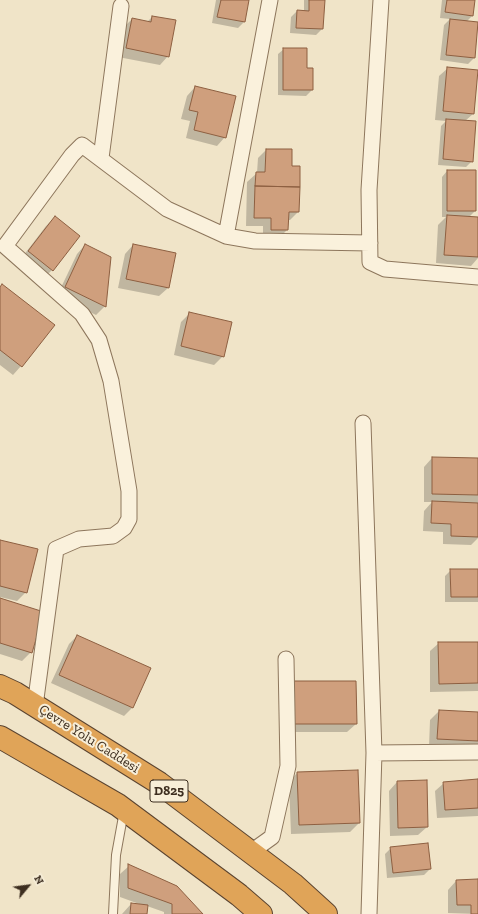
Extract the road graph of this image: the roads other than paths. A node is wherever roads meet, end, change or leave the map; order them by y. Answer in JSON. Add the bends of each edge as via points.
{"nodes":[{"id":1,"x":270,"y":0,"type":"edge"},
{"id":2,"x":381,"y":0,"type":"edge"},
{"id":3,"x":121,"y":6,"type":"dead end"},
{"id":4,"x":101,"y":158,"type":"junction"},
{"id":5,"x":226,"y":236,"type":"junction"},
{"id":6,"x":370,"y":243,"type":"junction"},
{"id":7,"x":478,"y":277,"type":"edge"},
{"id":8,"x":363,"y":423,"type":"dead end"},
{"id":9,"x":286,"y":659,"type":"dead end"},
{"id":10,"x":0,"y":686,"type":"edge"},
{"id":11,"x":35,"y":706,"type":"junction"},
{"id":12,"x":0,"y":737,"type":"edge"},
{"id":13,"x":478,"y":752,"type":"edge"},
{"id":14,"x":374,"y":753,"type":"junction"},
{"id":15,"x":124,"y":810,"type":"junction"},
{"id":16,"x":251,"y":852,"type":"junction"},
{"id":17,"x":113,"y":914,"type":"edge"},
{"id":18,"x":261,"y":914,"type":"edge"},
{"id":19,"x":326,"y":914,"type":"edge"},
{"id":20,"x":370,"y":914,"type":"edge"}],
"edges":[{"from":1,"to":5,"type":"street"},
{"from":2,"to":6,"type":"street","via":[[369,190]]},
{"from":3,"to":4,"type":"street"},
{"from":4,"to":5,"type":"street","via":[[167,209]]},
{"from":4,"to":11,"type":"street","via":[[82,145],[5,246],[82,314],[99,340],[111,382],[128,491],[128,519],[124,528],[113,536],[79,539],[56,549]]},
{"from":5,"to":6,"type":"street","via":[[255,241]]},
{"from":6,"to":7,"type":"street","via":[[370,262],[385,269]]},
{"from":8,"to":14,"type":"street"},
{"from":9,"to":16,"type":"street","via":[[288,766],[272,837]]},
{"from":10,"to":11,"type":"highway","name":"Çevre Yolu Caddesi","number":"D825"},
{"from":11,"to":16,"type":"highway","name":"Çevre Yolu Caddesi","number":"D825","via":[[159,783]]},
{"from":12,"to":15,"type":"highway"},
{"from":13,"to":14,"type":"street"},
{"from":14,"to":20,"type":"street"},
{"from":15,"to":17,"type":"lane","via":[[116,855]]},
{"from":15,"to":18,"type":"highway"},
{"from":16,"to":19,"type":"highway","name":"Çevre Yolu Caddesi","number":"D825"}]}
